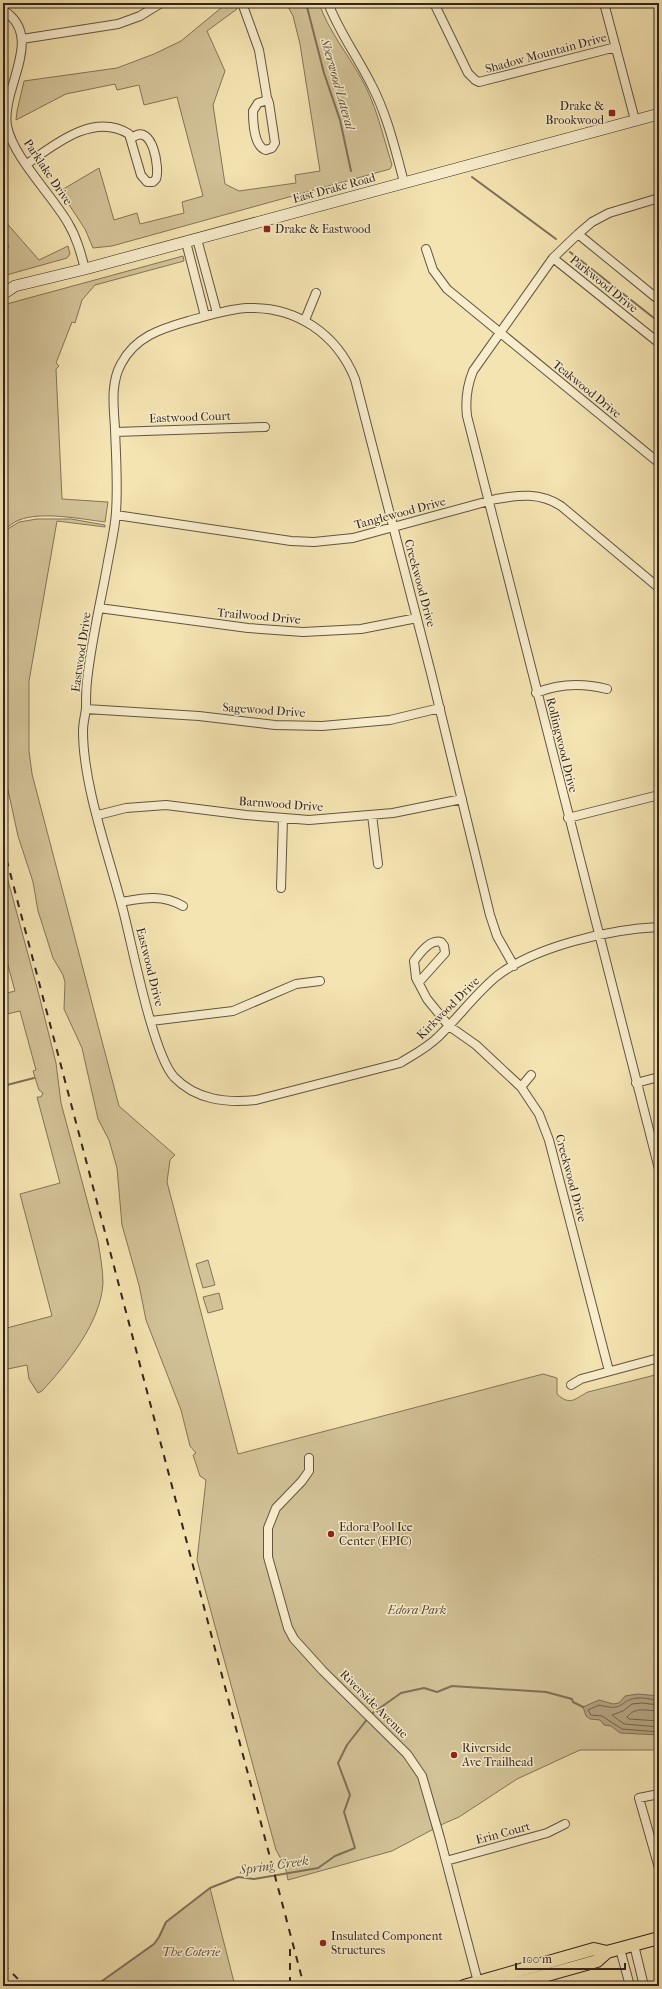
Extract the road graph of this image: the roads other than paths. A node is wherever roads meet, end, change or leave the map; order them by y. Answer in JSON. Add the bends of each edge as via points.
{"nodes":[{"id":1,"x":161,"y":3,"type":"edge"},
{"id":2,"x":242,"y":3,"type":"edge"},
{"id":3,"x":328,"y":3,"type":"edge"},
{"id":4,"x":434,"y":3,"type":"edge"},
{"id":5,"x":604,"y":3,"type":"edge"},
{"id":6,"x":3,"y":10,"type":"edge"},
{"id":7,"x":22,"y":39,"type":"junction"},
{"id":8,"x":616,"y":47,"type":"junction"},
{"id":9,"x":268,"y":100,"type":"junction"},
{"id":10,"x":659,"y":114,"type":"edge"},
{"id":11,"x":635,"y":120,"type":"junction"},
{"id":12,"x":132,"y":138,"type":"junction"},
{"id":13,"x":27,"y":164,"type":"junction"},
{"id":14,"x":404,"y":182,"type":"junction"},
{"id":15,"x":659,"y":198,"type":"edge"},
{"id":16,"x":578,"y":234,"type":"junction"},
{"id":17,"x":197,"y":238,"type":"junction"},
{"id":18,"x":186,"y":242,"type":"junction"},
{"id":19,"x":426,"y":249,"type":"dead end"},
{"id":20,"x":553,"y":258,"type":"junction"},
{"id":21,"x":85,"y":269,"type":"junction"},
{"id":22,"x":3,"y":284,"type":"edge"},
{"id":23,"x":15,"y":286,"type":"junction"},
{"id":24,"x":316,"y":293,"type":"dead end"},
{"id":25,"x":3,"y":294,"type":"edge"},
{"id":26,"x":659,"y":300,"type":"edge"},
{"id":27,"x":217,"y":313,"type":"junction"},
{"id":28,"x":205,"y":316,"type":"junction"},
{"id":29,"x":304,"y":320,"type":"junction"},
{"id":30,"x":500,"y":334,"type":"junction"},
{"id":31,"x":659,"y":343,"type":"edge"},
{"id":32,"x":265,"y":427,"type":"dead end"},
{"id":33,"x":115,"y":432,"type":"junction"},
{"id":34,"x":659,"y":463,"type":"edge"},
{"id":35,"x":488,"y":501,"type":"junction"},
{"id":36,"x":116,"y":515,"type":"junction"},
{"id":37,"x":393,"y":527,"type":"junction"},
{"id":38,"x":659,"y":588,"type":"edge"},
{"id":39,"x":99,"y":608,"type":"junction"},
{"id":40,"x":417,"y":618,"type":"junction"},
{"id":41,"x":607,"y":689,"type":"dead end"},
{"id":42,"x":536,"y":693,"type":"junction"},
{"id":43,"x":86,"y":708,"type":"junction"},
{"id":44,"x":440,"y":708,"type":"junction"},
{"id":45,"x":659,"y":795,"type":"edge"},
{"id":46,"x":462,"y":799,"type":"junction"},
{"id":47,"x":98,"y":815,"type":"junction"},
{"id":48,"x":372,"y":815,"type":"junction"},
{"id":49,"x":283,"y":818,"type":"junction"},
{"id":50,"x":568,"y":818,"type":"junction"},
{"id":51,"x":378,"y":864,"type":"dead end"},
{"id":52,"x":281,"y":888,"type":"dead end"},
{"id":53,"x":121,"y":902,"type":"junction"},
{"id":54,"x":183,"y":906,"type":"dead end"},
{"id":55,"x":659,"y":927,"type":"edge"},
{"id":56,"x":598,"y":936,"type":"junction"},
{"id":57,"x":514,"y":966,"type":"junction"},
{"id":58,"x":320,"y":981,"type":"dead end"},
{"id":59,"x":419,"y":982,"type":"junction"},
{"id":60,"x":151,"y":1021,"type":"junction"},
{"id":61,"x":449,"y":1026,"type":"junction"},
{"id":62,"x":531,"y":1075,"type":"dead end"},
{"id":63,"x":659,"y":1076,"type":"edge"},
{"id":64,"x":636,"y":1082,"type":"junction"},
{"id":65,"x":521,"y":1087,"type":"junction"},
{"id":66,"x":202,"y":1095,"type":"joint"},
{"id":67,"x":659,"y":1169,"type":"edge"},
{"id":68,"x":659,"y":1358,"type":"edge"},
{"id":69,"x":609,"y":1371,"type":"junction"},
{"id":70,"x":571,"y":1385,"type":"dead end"},
{"id":71,"x":309,"y":1458,"type":"dead end"},
{"id":72,"x":659,"y":1794,"type":"edge"},
{"id":73,"x":564,"y":1824,"type":"dead end"},
{"id":74,"x":446,"y":1860,"type":"junction"},
{"id":75,"x":659,"y":1868,"type":"edge"},
{"id":76,"x":659,"y":1938,"type":"edge"},
{"id":77,"x":634,"y":1945,"type":"junction"},
{"id":78,"x":620,"y":1949,"type":"junction"},
{"id":79,"x":607,"y":1952,"type":"junction"},
{"id":80,"x":478,"y":1984,"type":"edge"},
{"id":81,"x":464,"y":1986,"type":"edge"},
{"id":82,"x":508,"y":1986,"type":"edge"},
{"id":83,"x":630,"y":1986,"type":"edge"},
{"id":84,"x":644,"y":1986,"type":"edge"}],
"edges":[{"from":1,"to":7,"type":"street","via":[[140,16],[118,24]]},
{"from":2,"to":9,"type":"street","via":[[259,50]]},
{"from":3,"to":14,"type":"street","via":[[338,27],[378,96]]},
{"from":4,"to":8,"type":"street","name":"Shadow Mountain Drive","via":[[468,72],[479,82]]},
{"from":5,"to":8,"type":"street"},
{"from":6,"to":7,"type":"street","via":[[15,20]]},
{"from":7,"to":13,"type":"street","name":"Parklake Drive","via":[[23,48],[6,111],[8,131]]},
{"from":8,"to":11,"type":"street"},
{"from":9,"to":9,"type":"street","via":[[258,103],[253,111],[258,143],[266,150],[272,148],[275,143]]},
{"from":10,"to":11,"type":"main road","name":"East Drake Road"},
{"from":11,"to":14,"type":"main road","name":"East Drake Road"},
{"from":12,"to":12,"type":"street","via":[[144,134],[150,140],[158,172],[153,182],[147,182],[141,175]]},
{"from":12,"to":13,"type":"street","via":[[116,127],[85,130],[66,138]]},
{"from":13,"to":21,"type":"street","name":"Parklake Drive","via":[[69,224]]},
{"from":14,"to":17,"type":"main road","name":"East Drake Road"},
{"from":15,"to":16,"type":"street","name":"Rollingwood Drive","via":[[609,213],[592,222]]},
{"from":16,"to":20,"type":"street","name":"Rollingwood Drive"},
{"from":16,"to":26,"type":"street","name":"Parkwood Drive"},
{"from":17,"to":18,"type":"main road","name":"East Drake Road"},
{"from":17,"to":27,"type":"street"},
{"from":18,"to":21,"type":"main road","name":"East Drake Road"},
{"from":18,"to":28,"type":"street"},
{"from":19,"to":30,"type":"street","name":"Teakwood Drive","via":[[433,270],[443,284]]},
{"from":20,"to":30,"type":"street","name":"Rollingwood Drive"},
{"from":20,"to":31,"type":"street","name":"Parkwood Drive"},
{"from":21,"to":23,"type":"main road","name":"East Drake Road"},
{"from":22,"to":23,"type":"main road","name":"East Drake Road"},
{"from":23,"to":25,"type":"main road","name":"East Drake Road"},
{"from":24,"to":29,"type":"street"},
{"from":27,"to":28,"type":"street","name":"Creekwood Drive"},
{"from":27,"to":29,"type":"street","name":"Creekwood Drive","via":[[261,308],[291,314]]},
{"from":28,"to":33,"type":"street","name":"Eastwood Drive","via":[[150,334],[133,346],[116,376]]},
{"from":29,"to":37,"type":"street","name":"Creekwood Drive","via":[[324,334],[351,370]]},
{"from":30,"to":34,"type":"street","name":"Teakwood Drive"},
{"from":30,"to":35,"type":"street","name":"Rollingwood Drive","via":[[473,371],[466,399],[467,416]]},
{"from":32,"to":33,"type":"street","name":"Eastwood Court"},
{"from":33,"to":36,"type":"street","name":"Eastwood Drive"},
{"from":35,"to":37,"type":"street","name":"Tanglewood Drive"},
{"from":35,"to":38,"type":"street","name":"Tanglewood Drive","via":[[529,495],[556,503]]},
{"from":35,"to":42,"type":"street","name":"Rollingwood Drive"},
{"from":36,"to":37,"type":"street","name":"Tanglewood Drive","via":[[291,541],[314,542],[353,538]]},
{"from":36,"to":39,"type":"street","name":"Eastwood Drive"},
{"from":37,"to":40,"type":"street","name":"Creekwood Drive"},
{"from":39,"to":40,"type":"street","name":"Trailwood Drive","via":[[248,628],[303,632],[361,629]]},
{"from":39,"to":43,"type":"street","name":"Eastwood Drive","via":[[88,671]]},
{"from":40,"to":44,"type":"street","name":"Creekwood Drive"},
{"from":41,"to":42,"type":"street","via":[[568,685]]},
{"from":42,"to":50,"type":"street","name":"Rollingwood Drive"},
{"from":43,"to":44,"type":"street","name":"Sagewood Drive","via":[[199,716],[276,725],[322,726],[390,720]]},
{"from":43,"to":47,"type":"street","name":"Eastwood Drive","via":[[83,729],[86,760]]},
{"from":44,"to":46,"type":"street","name":"Creekwood Drive"},
{"from":45,"to":50,"type":"street"},
{"from":46,"to":48,"type":"street","name":"Barnwood Drive"},
{"from":46,"to":57,"type":"street","name":"Creekwood Drive","via":[[493,925]]},
{"from":47,"to":49,"type":"street","name":"Barnwood Drive","via":[[126,808],[166,805]]},
{"from":47,"to":53,"type":"street","name":"Eastwood Drive"},
{"from":48,"to":49,"type":"street","name":"Barnwood Drive","via":[[309,820]]},
{"from":48,"to":51,"type":"street"},
{"from":49,"to":52,"type":"street"},
{"from":50,"to":56,"type":"street","name":"Rollingwood Drive"},
{"from":53,"to":54,"type":"street","via":[[160,897]]},
{"from":53,"to":60,"type":"street","name":"Eastwood Drive"},
{"from":55,"to":56,"type":"street","name":"Kirkwood Drive"},
{"from":56,"to":57,"type":"street","name":"Kirkwood Drive","via":[[550,949]]},
{"from":56,"to":64,"type":"street","name":"Rollingwood Drive"},
{"from":57,"to":61,"type":"street","name":"Kirkwood Drive","via":[[487,986]]},
{"from":58,"to":60,"type":"street","via":[[296,984],[233,1011]]},
{"from":59,"to":59,"type":"street","name":"Creekwood Drive","via":[[414,971],[414,961],[430,944],[441,942],[445,953]]},
{"from":59,"to":61,"type":"street","name":"Creekwood Drive","via":[[423,994]]},
{"from":60,"to":66,"type":"street","name":"Eastwood Drive","via":[[164,1060],[174,1077]]},
{"from":61,"to":65,"type":"street","name":"Creekwood Drive","via":[[476,1045]]},
{"from":61,"to":66,"type":"street","name":"Kirkwood Drive","via":[[420,1052],[400,1063],[256,1100],[221,1101]]},
{"from":62,"to":65,"type":"street"},
{"from":63,"to":64,"type":"street"},
{"from":64,"to":67,"type":"street","name":"Rollingwood Drive"},
{"from":65,"to":69,"type":"street","name":"Creekwood Drive","via":[[539,1114],[549,1140]]},
{"from":68,"to":69,"type":"street"},
{"from":69,"to":70,"type":"street","via":[[581,1379]]},
{"from":71,"to":74,"type":"street","name":"Riverside Avenue","via":[[309,1471],[281,1501],[268,1528],[268,1557],[288,1628],[294,1639],[407,1754],[422,1776]]},
{"from":72,"to":75,"type":"street","via":[[640,1798]]},
{"from":73,"to":74,"type":"street","name":"Erin Court","via":[[547,1833]]},
{"from":74,"to":80,"type":"street","name":"Riverside Avenue"},
{"from":76,"to":77,"type":"main road"},
{"from":77,"to":78,"type":"main road"},
{"from":77,"to":84,"type":"street"},
{"from":78,"to":79,"type":"main road"},
{"from":78,"to":83,"type":"street"},
{"from":79,"to":80,"type":"main road","via":[[594,1949]]},
{"from":79,"to":82,"type":"main road","via":[[597,1961]]},
{"from":80,"to":81,"type":"main road"}]}
